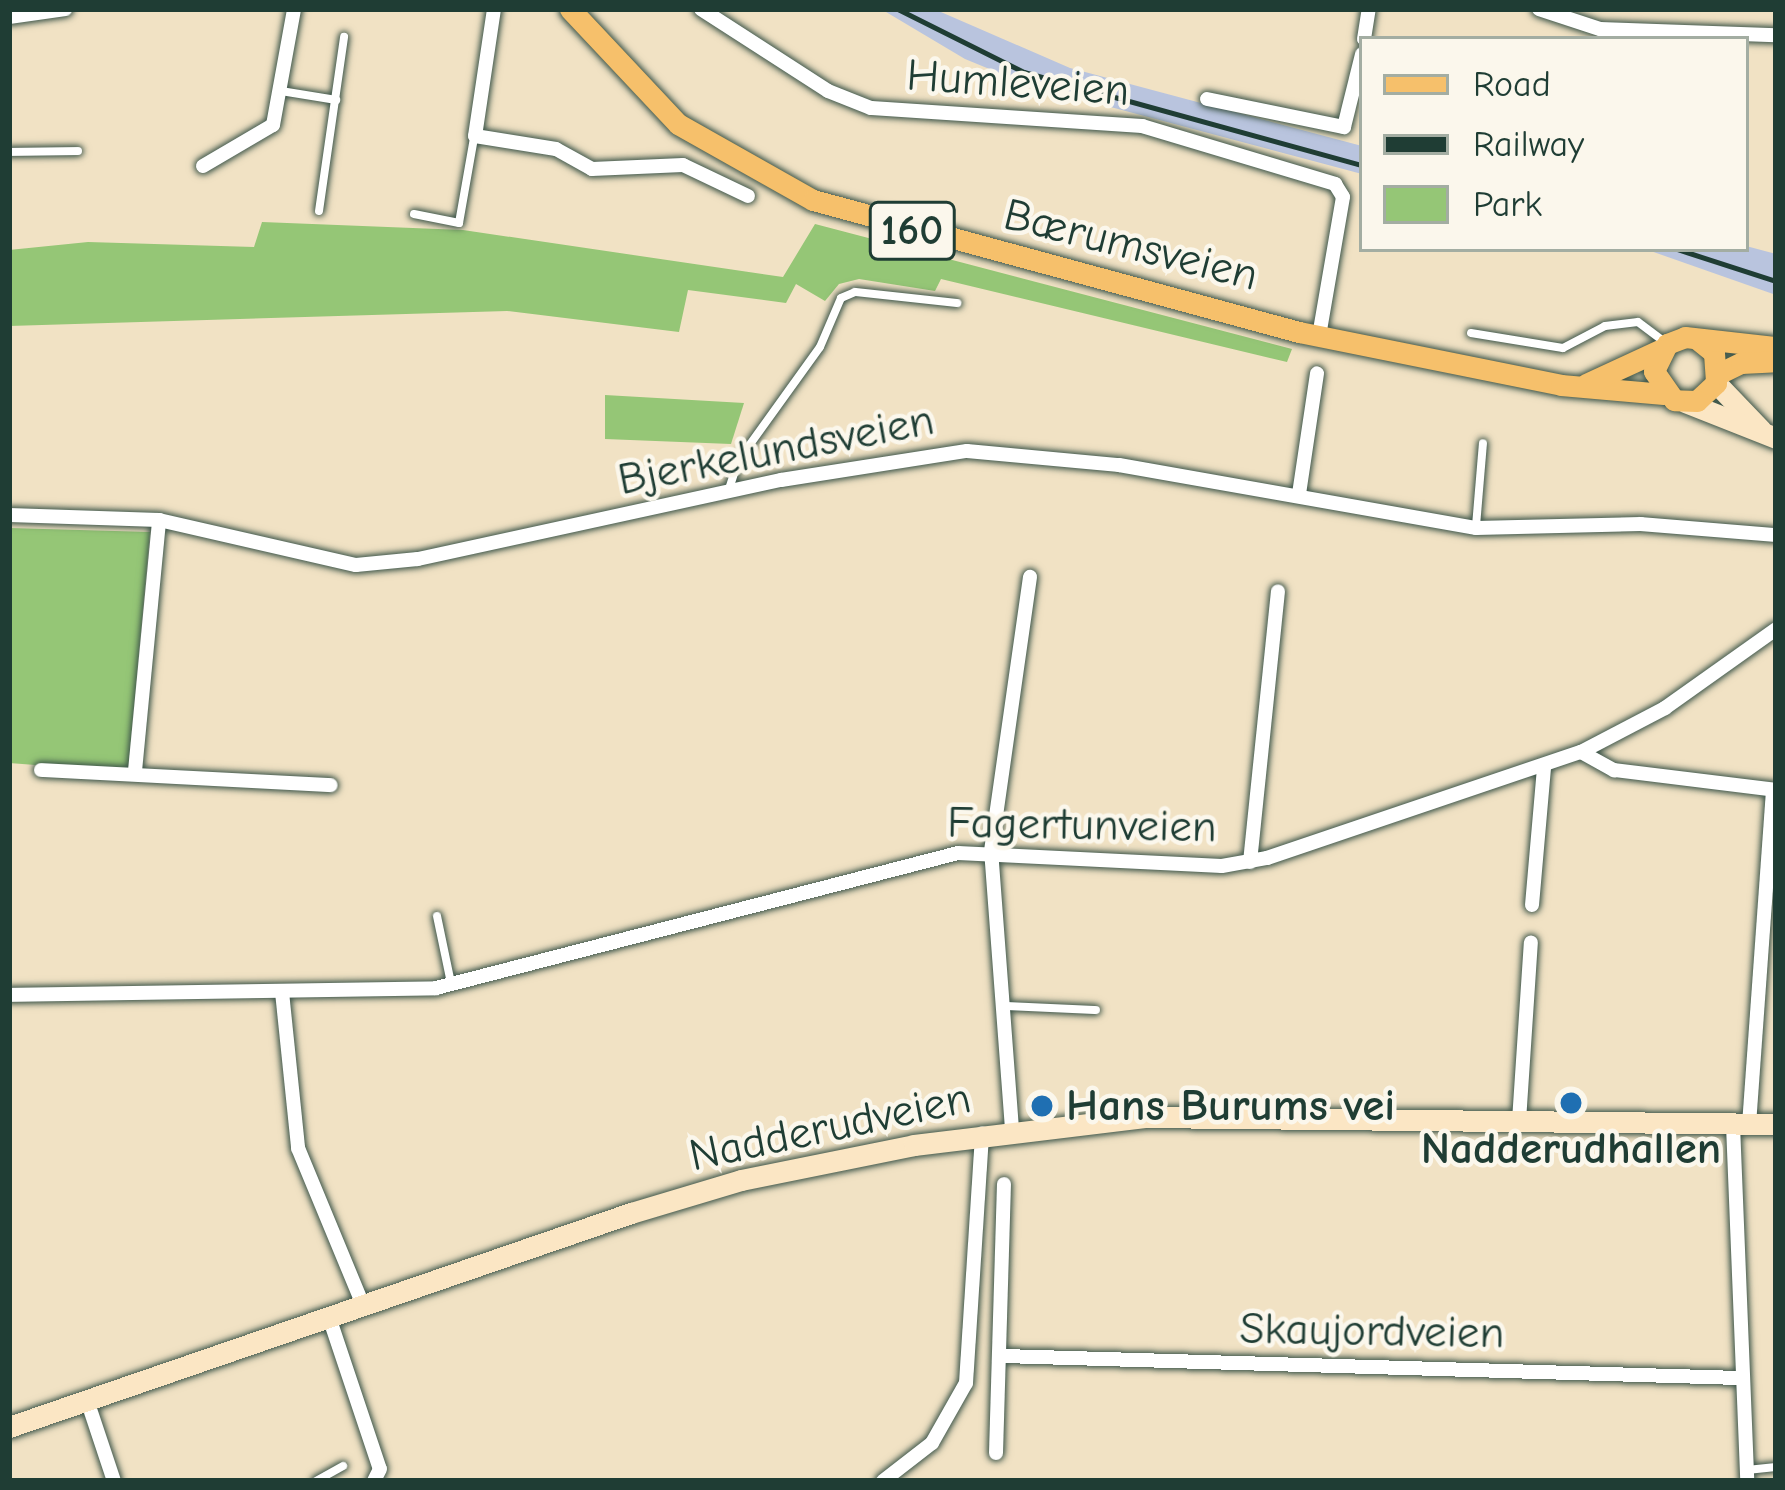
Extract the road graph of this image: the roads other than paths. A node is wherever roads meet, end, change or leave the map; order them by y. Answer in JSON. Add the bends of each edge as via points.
{"nodes":[{"id":1,"x":65,"y":9,"type":"edge"},
{"id":2,"x":294,"y":9,"type":"edge"},
{"id":3,"x":494,"y":9,"type":"edge"},
{"id":4,"x":569,"y":9,"type":"edge"},
{"id":5,"x":580,"y":9,"type":"edge"},
{"id":6,"x":701,"y":9,"type":"edge"},
{"id":7,"x":1539,"y":9,"type":"edge"},
{"id":8,"x":9,"y":17,"type":"edge"},
{"id":9,"x":1776,"y":35,"type":"edge"},
{"id":10,"x":344,"y":37,"type":"dead end"},
{"id":11,"x":602,"y":47,"type":"junction"},
{"id":12,"x":1359,"y":66,"type":"edge"},
{"id":13,"x":281,"y":91,"type":"junction"},
{"id":14,"x":1207,"y":99,"type":"dead end"},
{"id":15,"x":336,"y":100,"type":"junction"},
{"id":16,"x":475,"y":136,"type":"junction"},
{"id":17,"x":78,"y":151,"type":"dead end"},
{"id":18,"x":9,"y":152,"type":"edge"},
{"id":19,"x":202,"y":166,"type":"dead end"},
{"id":20,"x":748,"y":196,"type":"dead end"},
{"id":21,"x":319,"y":212,"type":"dead end"},
{"id":22,"x":414,"y":214,"type":"dead end"},
{"id":23,"x":957,"y":303,"type":"dead end"},
{"id":24,"x":1320,"y":331,"type":"junction"},
{"id":25,"x":1472,"y":333,"type":"dead end"},
{"id":26,"x":1697,"y":339,"type":"junction"},
{"id":27,"x":1664,"y":346,"type":"junction"},
{"id":28,"x":1776,"y":346,"type":"edge"},
{"id":29,"x":1776,"y":362,"type":"edge"},
{"id":30,"x":1317,"y":373,"type":"dead end"},
{"id":31,"x":1717,"y":378,"type":"junction"},
{"id":32,"x":1580,"y":386,"type":"junction"},
{"id":33,"x":1675,"y":398,"type":"junction"},
{"id":34,"x":1769,"y":434,"type":"edge"},
{"id":35,"x":1483,"y":443,"type":"dead end"},
{"id":36,"x":729,"y":491,"type":"junction"},
{"id":37,"x":1299,"y":494,"type":"junction"},
{"id":38,"x":9,"y":515,"type":"edge"},
{"id":39,"x":159,"y":520,"type":"junction"},
{"id":40,"x":1476,"y":528,"type":"junction"},
{"id":41,"x":1776,"y":535,"type":"edge"},
{"id":42,"x":1030,"y":577,"type":"dead end"},
{"id":43,"x":1278,"y":591,"type":"dead end"},
{"id":44,"x":1776,"y":628,"type":"edge"},
{"id":45,"x":1581,"y":752,"type":"junction"},
{"id":46,"x":1544,"y":768,"type":"junction"},
{"id":47,"x":41,"y":770,"type":"dead end"},
{"id":48,"x":135,"y":771,"type":"junction"},
{"id":49,"x":332,"y":784,"type":"dead end"},
{"id":50,"x":1774,"y":790,"type":"edge"},
{"id":51,"x":991,"y":851,"type":"junction"},
{"id":52,"x":1250,"y":862,"type":"junction"},
{"id":53,"x":1532,"y":905,"type":"dead end"},
{"id":54,"x":437,"y":916,"type":"dead end"},
{"id":55,"x":1531,"y":942,"type":"dead end"},
{"id":56,"x":452,"y":985,"type":"junction"},
{"id":57,"x":282,"y":992,"type":"junction"},
{"id":58,"x":9,"y":995,"type":"edge"},
{"id":59,"x":1004,"y":1006,"type":"junction"},
{"id":60,"x":1096,"y":1010,"type":"dead end"},
{"id":61,"x":1519,"y":1120,"type":"junction"},
{"id":62,"x":1776,"y":1124,"type":"edge"},
{"id":63,"x":1741,"y":1125,"type":"junction"},
{"id":64,"x":1012,"y":1129,"type":"junction"},
{"id":65,"x":982,"y":1134,"type":"junction"},
{"id":66,"x":1004,"y":1184,"type":"dead end"},
{"id":67,"x":363,"y":1305,"type":"junction"},
{"id":68,"x":329,"y":1317,"type":"junction"},
{"id":69,"x":1003,"y":1356,"type":"junction"},
{"id":70,"x":1739,"y":1378,"type":"junction"},
{"id":71,"x":87,"y":1400,"type":"junction"},
{"id":72,"x":9,"y":1427,"type":"edge"},
{"id":73,"x":996,"y":1453,"type":"dead end"},
{"id":74,"x":343,"y":1466,"type":"dead end"},
{"id":75,"x":1776,"y":1467,"type":"edge"},
{"id":76,"x":1747,"y":1476,"type":"edge"},
{"id":77,"x":114,"y":1481,"type":"edge"},
{"id":78,"x":316,"y":1481,"type":"edge"},
{"id":79,"x":374,"y":1481,"type":"edge"},
{"id":80,"x":883,"y":1481,"type":"edge"}],
"edges":[{"from":1,"to":8,"type":"street"},
{"from":2,"to":13,"type":"street"},
{"from":3,"to":16,"type":"street"},
{"from":4,"to":11,"type":"main road","name":"Bærumsveien","number":"160"},
{"from":5,"to":11,"type":"main road","name":"Bærumsveien","number":"160"},
{"from":6,"to":24,"type":"street","name":"Humleveien","via":[[828,91],[872,108],[1142,126],[1327,181],[1342,197]]},
{"from":7,"to":9,"type":"street","via":[[1600,29]]},
{"from":10,"to":15,"type":"lane"},
{"from":11,"to":24,"type":"main road","name":"Bærumsveien","number":"160","via":[[689,133],[813,200]]},
{"from":12,"to":14,"type":"street","via":[[1344,127]]},
{"from":13,"to":15,"type":"lane"},
{"from":13,"to":19,"type":"street","via":[[273,125]]},
{"from":15,"to":21,"type":"lane"},
{"from":16,"to":20,"type":"street","via":[[556,148],[592,169],[683,165]]},
{"from":16,"to":22,"type":"lane","via":[[459,223]]},
{"from":17,"to":18,"type":"lane"},
{"from":23,"to":36,"type":"lane","via":[[855,292],[841,298],[820,346],[738,461]]},
{"from":24,"to":32,"type":"main road","name":"Bærumsveien","number":"160"},
{"from":25,"to":27,"type":"lane","via":[[1563,348],[1604,326],[1638,322]]},
{"from":26,"to":27,"type":"main road"},
{"from":26,"to":28,"type":"main road"},
{"from":26,"to":31,"type":"main road","via":[[1714,353]]},
{"from":27,"to":32,"type":"main road","via":[[1629,370]]},
{"from":27,"to":33,"type":"main road","via":[[1654,371]]},
{"from":29,"to":31,"type":"main road","via":[[1741,363]]},
{"from":30,"to":37,"type":"street"},
{"from":31,"to":33,"type":"main road"},
{"from":31,"to":34,"type":"main road","name":"Bærumsveien"},
{"from":32,"to":33,"type":"main road","name":"Bærumsveien","number":"160"},
{"from":33,"to":34,"type":"main road","name":"Bærumsveien"},
{"from":35,"to":40,"type":"lane"},
{"from":36,"to":37,"type":"street","name":"Bjerkelundsveien","via":[[967,452]]},
{"from":36,"to":39,"type":"street","name":"Bjerkelundsveien","via":[[418,559],[356,565]]},
{"from":37,"to":40,"type":"street","name":"Bjerkelundsveien"},
{"from":38,"to":39,"type":"street","name":"Bjerkelundsveien"},
{"from":39,"to":48,"type":"street"},
{"from":40,"to":41,"type":"street","name":"Bjerkelundsveien","via":[[1641,524]]},
{"from":42,"to":51,"type":"street"},
{"from":43,"to":52,"type":"street"},
{"from":44,"to":45,"type":"street","name":"Fagertunveien","via":[[1665,708]]},
{"from":45,"to":46,"type":"street","name":"Fagertunveien"},
{"from":45,"to":50,"type":"street","via":[[1614,770]]},
{"from":46,"to":52,"type":"street","name":"Fagertunveien"},
{"from":46,"to":53,"type":"street"},
{"from":47,"to":48,"type":"street"},
{"from":48,"to":49,"type":"street"},
{"from":50,"to":63,"type":"street"},
{"from":51,"to":52,"type":"street","name":"Fagertunveien"},
{"from":51,"to":56,"type":"street","name":"Fagertunveien","via":[[915,861]]},
{"from":51,"to":59,"type":"street"},
{"from":54,"to":56,"type":"lane"},
{"from":55,"to":61,"type":"street"},
{"from":56,"to":57,"type":"street","name":"Fagertunveien"},
{"from":57,"to":58,"type":"street","name":"Fagertunveien"},
{"from":57,"to":67,"type":"street","via":[[298,1148]]},
{"from":59,"to":60,"type":"lane"},
{"from":59,"to":64,"type":"street"},
{"from":61,"to":63,"type":"main road","name":"Nadderudveien"},
{"from":61,"to":64,"type":"main road","name":"Nadderudveien","via":[[1225,1115]]},
{"from":62,"to":63,"type":"main road","name":"Nadderudveien"},
{"from":63,"to":70,"type":"street"},
{"from":64,"to":65,"type":"main road","name":"Nadderudveien"},
{"from":65,"to":67,"type":"main road","name":"Nadderudveien","via":[[741,1180]]},
{"from":65,"to":80,"type":"street","via":[[966,1383],[932,1444]]},
{"from":66,"to":69,"type":"street"},
{"from":67,"to":68,"type":"main road","name":"Nadderudveien"},
{"from":68,"to":71,"type":"main road","name":"Nadderudveien"},
{"from":68,"to":79,"type":"street","via":[[380,1469]]},
{"from":69,"to":70,"type":"street","name":"Skaujordveien"},
{"from":69,"to":73,"type":"street"},
{"from":70,"to":76,"type":"street"},
{"from":71,"to":72,"type":"main road","name":"Nadderudveien"},
{"from":71,"to":77,"type":"street"},
{"from":74,"to":78,"type":"lane"},
{"from":75,"to":76,"type":"lane"}]}
